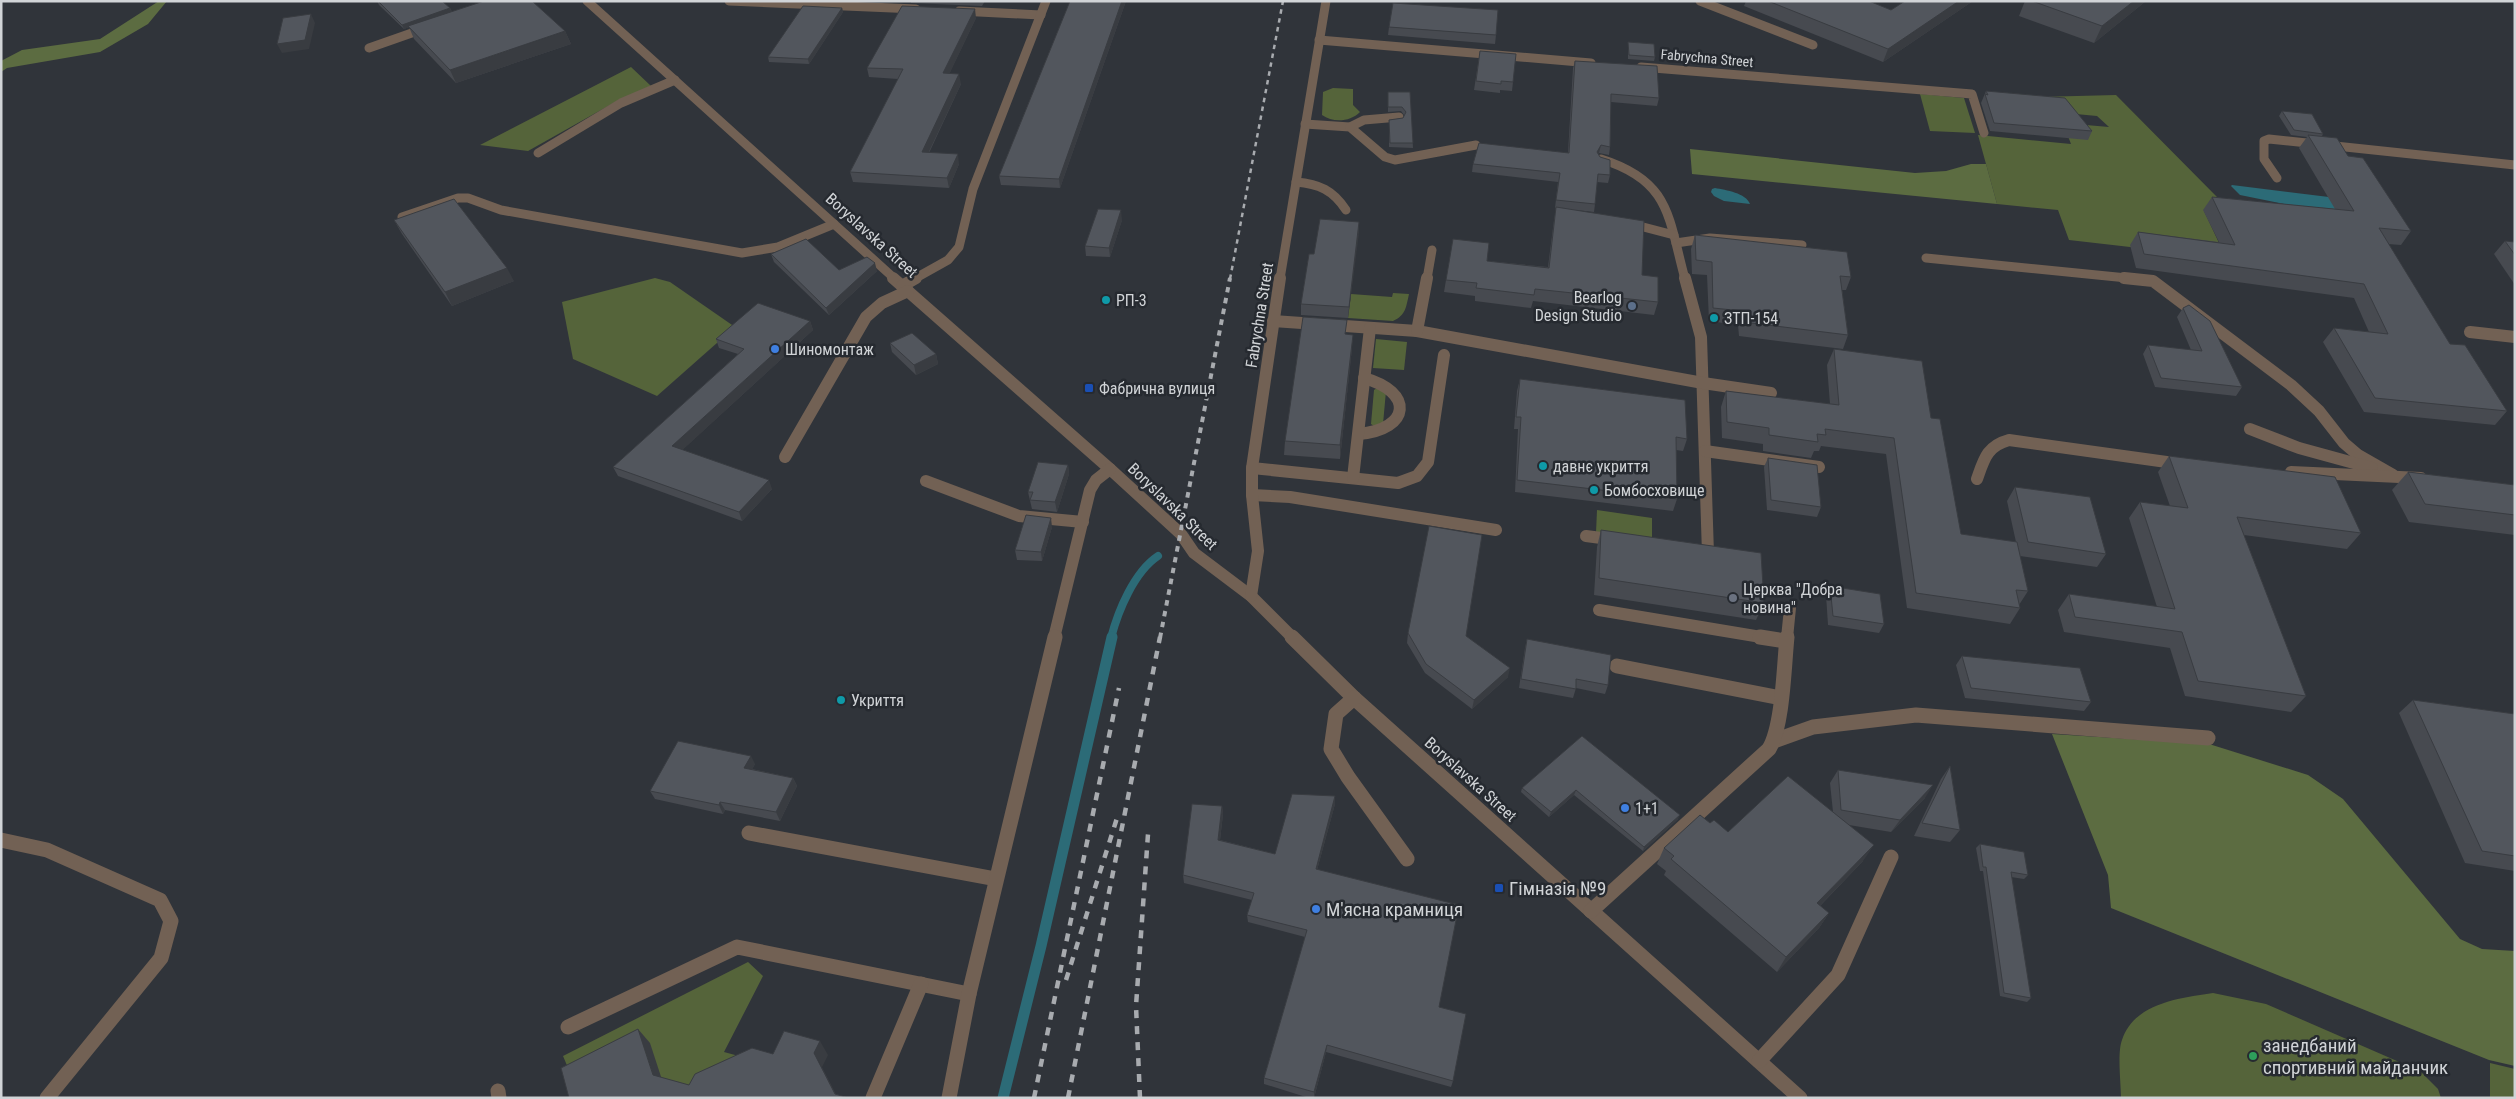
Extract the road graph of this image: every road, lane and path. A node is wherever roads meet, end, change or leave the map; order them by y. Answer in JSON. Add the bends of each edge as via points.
{"nodes":[{"id":1,"x":587,"y":1,"type":"edge"},
{"id":2,"x":729,"y":1,"type":"edge"},
{"id":3,"x":1046,"y":1,"type":"edge"},
{"id":4,"x":1326,"y":1,"type":"edge"},
{"id":5,"x":1700,"y":1,"type":"edge"},
{"id":6,"x":922,"y":9,"type":"edge"},
{"id":7,"x":952,"y":11,"type":"edge"},
{"id":8,"x":1041,"y":15,"type":"junction"},
{"id":9,"x":432,"y":26,"type":"edge"},
{"id":10,"x":1320,"y":40,"type":"junction"},
{"id":11,"x":1813,"y":45,"type":"dead end"},
{"id":12,"x":369,"y":48,"type":"dead end"},
{"id":13,"x":1597,"y":63,"type":"edge"},
{"id":14,"x":1626,"y":66,"type":"edge"},
{"id":15,"x":675,"y":80,"type":"junction"},
{"id":16,"x":621,"y":104,"type":"junction"},
{"id":17,"x":1399,"y":117,"type":"edge"},
{"id":18,"x":604,"y":121,"type":"dead end"},
{"id":19,"x":1305,"y":124,"type":"junction"},
{"id":20,"x":1350,"y":127,"type":"junction"},
{"id":21,"x":1984,"y":133,"type":"dead end"},
{"id":22,"x":1476,"y":146,"type":"edge"},
{"id":23,"x":538,"y":153,"type":"dead end"},
{"id":24,"x":1601,"y":159,"type":"edge"},
{"id":25,"x":2515,"y":164,"type":"edge"},
{"id":26,"x":2277,"y":178,"type":"dead end"},
{"id":27,"x":1296,"y":182,"type":"junction"},
{"id":28,"x":1346,"y":210,"type":"dead end"},
{"id":29,"x":402,"y":217,"type":"edge"},
{"id":30,"x":1617,"y":221,"type":"edge"},
{"id":31,"x":834,"y":224,"type":"junction"},
{"id":32,"x":1675,"y":239,"type":"junction"},
{"id":33,"x":1802,"y":245,"type":"edge"},
{"id":34,"x":1432,"y":250,"type":"dead end"},
{"id":35,"x":1926,"y":258,"type":"dead end"},
{"id":36,"x":905,"y":288,"type":"junction"},
{"id":37,"x":1273,"y":321,"type":"junction"},
{"id":38,"x":1370,"y":328,"type":"junction"},
{"id":39,"x":1416,"y":331,"type":"junction"},
{"id":40,"x":2470,"y":332,"type":"dead end"},
{"id":41,"x":2515,"y":337,"type":"edge"},
{"id":42,"x":1444,"y":355,"type":"dead end"},
{"id":43,"x":1364,"y":378,"type":"junction"},
{"id":44,"x":1703,"y":383,"type":"junction"},
{"id":45,"x":1771,"y":393,"type":"dead end"},
{"id":46,"x":2250,"y":430,"type":"dead end"},
{"id":47,"x":1358,"y":434,"type":"junction"},
{"id":48,"x":1705,"y":451,"type":"junction"},
{"id":49,"x":785,"y":457,"type":"dead end"},
{"id":50,"x":2195,"y":465,"type":"edge"},
{"id":51,"x":1819,"y":467,"type":"edge"},
{"id":52,"x":1252,"y":468,"type":"junction"},
{"id":53,"x":1110,"y":469,"type":"junction"},
{"id":54,"x":2279,"y":471,"type":"edge"},
{"id":55,"x":2394,"y":475,"type":"junction"},
{"id":56,"x":1353,"y":478,"type":"junction"},
{"id":57,"x":1977,"y":479,"type":"dead end"},
{"id":58,"x":2431,"y":479,"type":"edge"},
{"id":59,"x":926,"y":481,"type":"dead end"},
{"id":60,"x":1252,"y":495,"type":"junction"},
{"id":61,"x":1082,"y":522,"type":"junction"},
{"id":62,"x":1496,"y":530,"type":"dead end"},
{"id":63,"x":1586,"y":536,"type":"dead end"},
{"id":64,"x":1624,"y":542,"type":"edge"},
{"id":65,"x":1689,"y":551,"type":"edge"},
{"id":66,"x":1251,"y":596,"type":"junction"},
{"id":67,"x":1790,"y":608,"type":"dead end"},
{"id":68,"x":1599,"y":610,"type":"dead end"},
{"id":69,"x":1785,"y":641,"type":"junction"},
{"id":70,"x":1617,"y":666,"type":"dead end"},
{"id":71,"x":1354,"y":698,"type":"junction"},
{"id":72,"x":1781,"y":698,"type":"junction"},
{"id":73,"x":2208,"y":738,"type":"dead end"},
{"id":74,"x":1774,"y":741,"type":"junction"},
{"id":75,"x":749,"y":833,"type":"dead end"},
{"id":76,"x":1,"y":840,"type":"edge"},
{"id":77,"x":1891,"y":857,"type":"dead end"},
{"id":78,"x":1407,"y":858,"type":"dead end"},
{"id":79,"x":996,"y":879,"type":"junction"},
{"id":80,"x":1592,"y":911,"type":"junction"},
{"id":81,"x":921,"y":984,"type":"junction"},
{"id":82,"x":969,"y":994,"type":"junction"},
{"id":83,"x":568,"y":1027,"type":"dead end"},
{"id":84,"x":1759,"y":1061,"type":"junction"},
{"id":85,"x":48,"y":1098,"type":"edge"},
{"id":86,"x":873,"y":1098,"type":"edge"},
{"id":87,"x":949,"y":1098,"type":"edge"},
{"id":88,"x":1800,"y":1098,"type":"edge"}],
"edges":[{"from":1,"to":15,"type":"street","name":"Boryslavska Street"},
{"from":2,"to":6,"type":"street"},
{"from":3,"to":8,"type":"street"},
{"from":4,"to":10,"type":"street","name":"Fabrychna Street"},
{"from":5,"to":11,"type":"street"},
{"from":7,"to":8,"type":"street"},
{"from":8,"to":36,"type":"street","via":[[973,189],[959,247],[948,260]]},
{"from":9,"to":12,"type":"street"},
{"from":10,"to":13,"type":"street"},
{"from":10,"to":19,"type":"street","name":"Fabrychna Street"},
{"from":14,"to":21,"type":"street","name":"Fabrychna Street","via":[[1972,94]]},
{"from":15,"to":16,"type":"street"},
{"from":15,"to":31,"type":"street","name":"Boryslavska Street"},
{"from":16,"to":18,"type":"street"},
{"from":16,"to":23,"type":"street"},
{"from":17,"to":20,"type":"street","via":[[1377,118]]},
{"from":19,"to":20,"type":"street"},
{"from":19,"to":27,"type":"street","name":"Fabrychna Street"},
{"from":20,"to":22,"type":"street","via":[[1385,157],[1394,160]]},
{"from":24,"to":32,"type":"street","via":[[1634,171],[1653,186],[1664,204]]},
{"from":25,"to":26,"type":"street","via":[[2269,139],[2264,141],[2264,159]]},
{"from":27,"to":28,"type":"street","via":[[1330,190]]},
{"from":27,"to":37,"type":"street","name":"Fabrychna Street"},
{"from":29,"to":31,"type":"street","via":[[458,198],[468,198],[524,215],[742,253],[780,246]]},
{"from":30,"to":32,"type":"street"},
{"from":31,"to":36,"type":"street","name":"Boryslavska Street"},
{"from":32,"to":33,"type":"street","via":[[1710,238]]},
{"from":32,"to":44,"type":"street","via":[[1701,337]]},
{"from":34,"to":39,"type":"street"},
{"from":35,"to":55,"type":"street","via":[[2153,281],[2291,384],[2358,455]]},
{"from":36,"to":49,"type":"street","via":[[866,317]]},
{"from":36,"to":53,"type":"street","name":"Boryslavska Street"},
{"from":37,"to":38,"type":"street"},
{"from":37,"to":52,"type":"street","name":"Fabrychna Street"},
{"from":38,"to":39,"type":"street"},
{"from":38,"to":43,"type":"street"},
{"from":39,"to":44,"type":"street"},
{"from":40,"to":41,"type":"street"},
{"from":42,"to":56,"type":"street","via":[[1428,462],[1417,476],[1398,483]]},
{"from":43,"to":47,"type":"street"},
{"from":43,"to":47,"type":"street","via":[[1385,384],[1394,391],[1401,409],[1390,426]]},
{"from":44,"to":45,"type":"street"},
{"from":44,"to":48,"type":"street"},
{"from":46,"to":55,"type":"street","via":[[2299,448]]},
{"from":47,"to":56,"type":"street"},
{"from":48,"to":51,"type":"street"},
{"from":48,"to":65,"type":"street","via":[[1708,554]]},
{"from":50,"to":57,"type":"street","via":[[2009,440],[1995,443],[1987,449]]},
{"from":52,"to":56,"type":"street"},
{"from":52,"to":60,"type":"street","name":"Fabrychna Street"},
{"from":53,"to":61,"type":"street","via":[[1096,480],[1090,490]]},
{"from":53,"to":66,"type":"street","name":"Boryslavska Street","via":[[1180,534],[1194,553]]},
{"from":54,"to":55,"type":"street"},
{"from":55,"to":58,"type":"street"},
{"from":59,"to":61,"type":"street","via":[[1019,516]]},
{"from":60,"to":62,"type":"street","via":[[1290,497]]},
{"from":60,"to":66,"type":"street","name":"Fabrychna Street","via":[[1258,551]]},
{"from":61,"to":79,"type":"street"},
{"from":63,"to":64,"type":"street"},
{"from":66,"to":71,"type":"street","name":"Boryslavska Street"},
{"from":67,"to":69,"type":"street"},
{"from":68,"to":69,"type":"street"},
{"from":69,"to":72,"type":"street"},
{"from":70,"to":72,"type":"street"},
{"from":71,"to":78,"type":"street","via":[[1336,714],[1331,749]]},
{"from":71,"to":80,"type":"street","name":"Boryslavska Street"},
{"from":72,"to":74,"type":"street"},
{"from":73,"to":74,"type":"street","via":[[1916,715],[1814,727]]},
{"from":74,"to":80,"type":"street","via":[[1770,749]]},
{"from":75,"to":79,"type":"street"},
{"from":76,"to":85,"type":"street","via":[[47,850],[160,900],[171,922],[161,958]]},
{"from":77,"to":84,"type":"street","via":[[1838,975]]},
{"from":79,"to":82,"type":"street"},
{"from":80,"to":84,"type":"street","name":"Boryslavska Street"},
{"from":81,"to":82,"type":"street"},
{"from":81,"to":83,"type":"street","via":[[737,947]]},
{"from":81,"to":86,"type":"street"},
{"from":82,"to":87,"type":"street"},
{"from":84,"to":88,"type":"street","name":"Boryslavska Street"}]}
